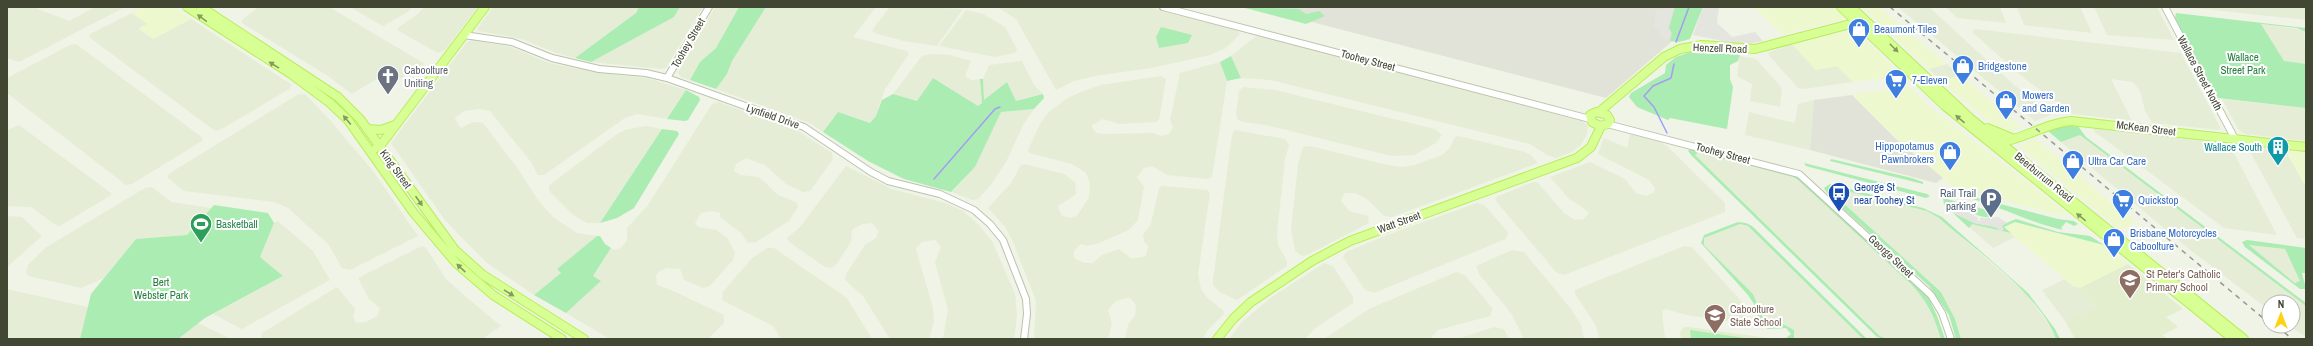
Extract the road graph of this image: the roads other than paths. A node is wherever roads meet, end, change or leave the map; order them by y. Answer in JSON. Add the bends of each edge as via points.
{"nodes":[{"id":1,"x":187,"y":7,"type":"edge"},
{"id":2,"x":201,"y":7,"type":"edge"},
{"id":3,"x":485,"y":7,"type":"edge"},
{"id":4,"x":709,"y":7,"type":"edge"},
{"id":5,"x":1163,"y":7,"type":"edge"},
{"id":6,"x":1841,"y":7,"type":"edge"},
{"id":7,"x":1851,"y":7,"type":"edge"},
{"id":8,"x":2165,"y":7,"type":"edge"},
{"id":9,"x":1866,"y":20,"type":"junction"},
{"id":10,"x":1858,"y":22,"type":"junction"},
{"id":11,"x":464,"y":35,"type":"junction"},
{"id":12,"x":667,"y":78,"type":"junction"},
{"id":13,"x":1600,"y":119,"type":"junction"},
{"id":14,"x":1976,"y":123,"type":"junction"},
{"id":15,"x":396,"y":124,"type":"junction"},
{"id":16,"x":367,"y":129,"type":"junction"},
{"id":17,"x":2014,"y":139,"type":"junction"},
{"id":18,"x":2235,"y":139,"type":"junction"},
{"id":19,"x":1990,"y":143,"type":"junction"},
{"id":20,"x":2001,"y":143,"type":"junction"},
{"id":21,"x":380,"y":146,"type":"junction"},
{"id":22,"x":2306,"y":147,"type":"edge"},
{"id":23,"x":370,"y":151,"type":"junction"},
{"id":24,"x":1814,"y":185,"type":"joint"},
{"id":25,"x":562,"y":339,"type":"edge"},
{"id":26,"x":584,"y":339,"type":"edge"},
{"id":27,"x":1024,"y":339,"type":"edge"},
{"id":28,"x":1217,"y":339,"type":"edge"},
{"id":29,"x":1951,"y":339,"type":"edge"},
{"id":30,"x":2233,"y":339,"type":"edge"},
{"id":31,"x":2244,"y":339,"type":"edge"}],
"edges":[{"from":23,"to":1,"type":"main road","name":"King Street","one_way":true,"via":[[348,120],[328,101]]},
{"from":2,"to":16,"type":"main road","name":"King Street","via":[[328,89],[350,108]]},
{"from":3,"to":11,"type":"main road"},
{"from":4,"to":12,"type":"street","name":"Toohey Street"},
{"from":5,"to":13,"type":"street","name":"Toohey Street"},
{"from":6,"to":10,"type":"main road","name":"Beerburrum Road"},
{"from":7,"to":9,"type":"main road","name":"Beerburrum Road"},
{"from":8,"to":18,"type":"street","name":"Wallace Street North"},
{"from":9,"to":10,"type":"main road","name":"Henzell Road"},
{"from":9,"to":14,"type":"main road","name":"Beerburrum Road","one_way":true,"via":[[1929,82]]},
{"from":10,"to":13,"type":"main road","name":"Henzell Road","via":[[1755,49],[1702,45],[1680,49],[1664,57],[1614,102]]},
{"from":19,"to":10,"type":"main road","name":"Beerburrum Road","one_way":true,"via":[[1916,80]]},
{"from":11,"to":12,"type":"street","name":"Lynfield Drive","via":[[512,42],[552,58],[592,67]]},
{"from":11,"to":15,"type":"main road"},
{"from":12,"to":27,"type":"street","name":"Lynfield Drive","via":[[804,127],[870,172],[888,181],[949,197],[974,210],[1003,240],[1026,299]]},
{"from":13,"to":24,"type":"street","name":"Toohey Street","via":[[1794,172]]},
{"from":13,"to":28,"type":"main road","name":"Watt Street","via":[[1596,136],[1588,150],[1570,161],[1366,234],[1319,256],[1246,306]]},
{"from":14,"to":17,"type":"main road"},
{"from":14,"to":20,"type":"main road","name":"Beerburrum Road"},
{"from":15,"to":16,"type":"main road","via":[[381,130]]},
{"from":15,"to":21,"type":"main road"},
{"from":16,"to":21,"type":"main road","name":"King Street"},
{"from":17,"to":18,"type":"main road","name":"McKean Street","via":[[2049,123],[2071,121]]},
{"from":17,"to":20,"type":"main road","name":"McKean Street"},
{"from":18,"to":22,"type":"main road","name":"McKean Street"},
{"from":19,"to":20,"type":"main road","name":"McKean Street"},
{"from":30,"to":19,"type":"main road","name":"Beerburrum Road","one_way":true},
{"from":20,"to":31,"type":"main road","name":"Beerburrum Road"},
{"from":21,"to":23,"type":"main road"},
{"from":21,"to":26,"type":"main road","name":"King Street","one_way":true,"via":[[437,227],[464,258],[502,288]]},
{"from":25,"to":23,"type":"main road","name":"King Street","one_way":true,"via":[[492,294],[456,263],[424,228]]},
{"from":24,"to":29,"type":"street","name":"George Street","via":[[1931,295],[1942,313]]}]}
